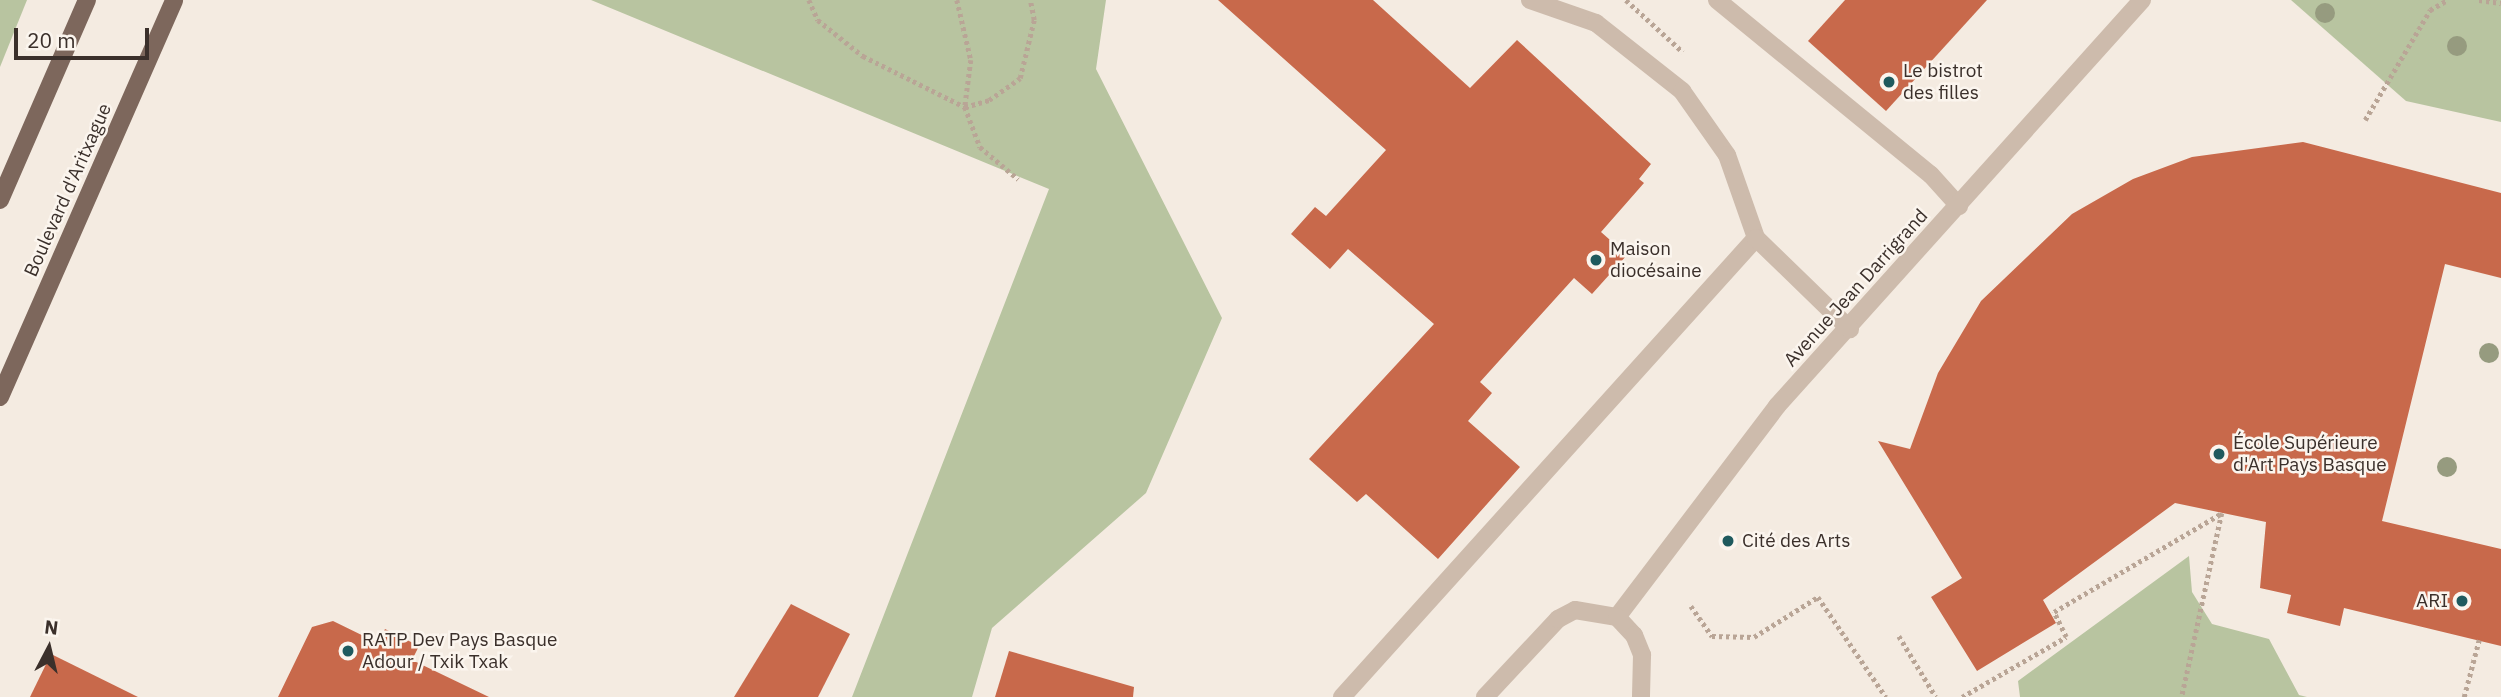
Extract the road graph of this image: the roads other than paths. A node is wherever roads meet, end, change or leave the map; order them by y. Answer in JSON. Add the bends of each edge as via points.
{"nodes":[{"id":1,"x":87,"y":0,"type":"edge"},
{"id":2,"x":174,"y":0,"type":"edge"},
{"id":3,"x":1530,"y":0,"type":"edge"},
{"id":4,"x":1717,"y":0,"type":"edge"},
{"id":5,"x":2143,"y":0,"type":"edge"},
{"id":6,"x":0,"y":200,"type":"edge"},
{"id":7,"x":1959,"y":206,"type":"junction"},
{"id":8,"x":1756,"y":238,"type":"junction"},
{"id":9,"x":1850,"y":329,"type":"junction"},
{"id":10,"x":0,"y":397,"type":"edge"},
{"id":11,"x":1617,"y":617,"type":"junction"},
{"id":12,"x":1342,"y":697,"type":"edge"},
{"id":13,"x":1485,"y":697,"type":"edge"},
{"id":14,"x":1642,"y":697,"type":"edge"}],
"edges":[{"from":1,"to":6,"type":"main road"},
{"from":2,"to":10,"type":"main road","name":"Boulevard d'Aritxague"},
{"from":3,"to":8,"type":"street","via":[[1596,23],[1682,91],[1727,155]]},
{"from":4,"to":7,"type":"street","via":[[1931,175]]},
{"from":5,"to":7,"type":"street","name":"Avenue Jean Darrigrand"},
{"from":7,"to":9,"type":"street","name":"Avenue Jean Darrigrand"},
{"from":8,"to":9,"type":"street"},
{"from":8,"to":12,"type":"street"},
{"from":9,"to":11,"type":"street","name":"Avenue Jean Darrigrand","via":[[1777,406]]},
{"from":11,"to":13,"type":"street","via":[[1575,610],[1558,619]]},
{"from":11,"to":14,"type":"street","via":[[1642,655]]}]}
